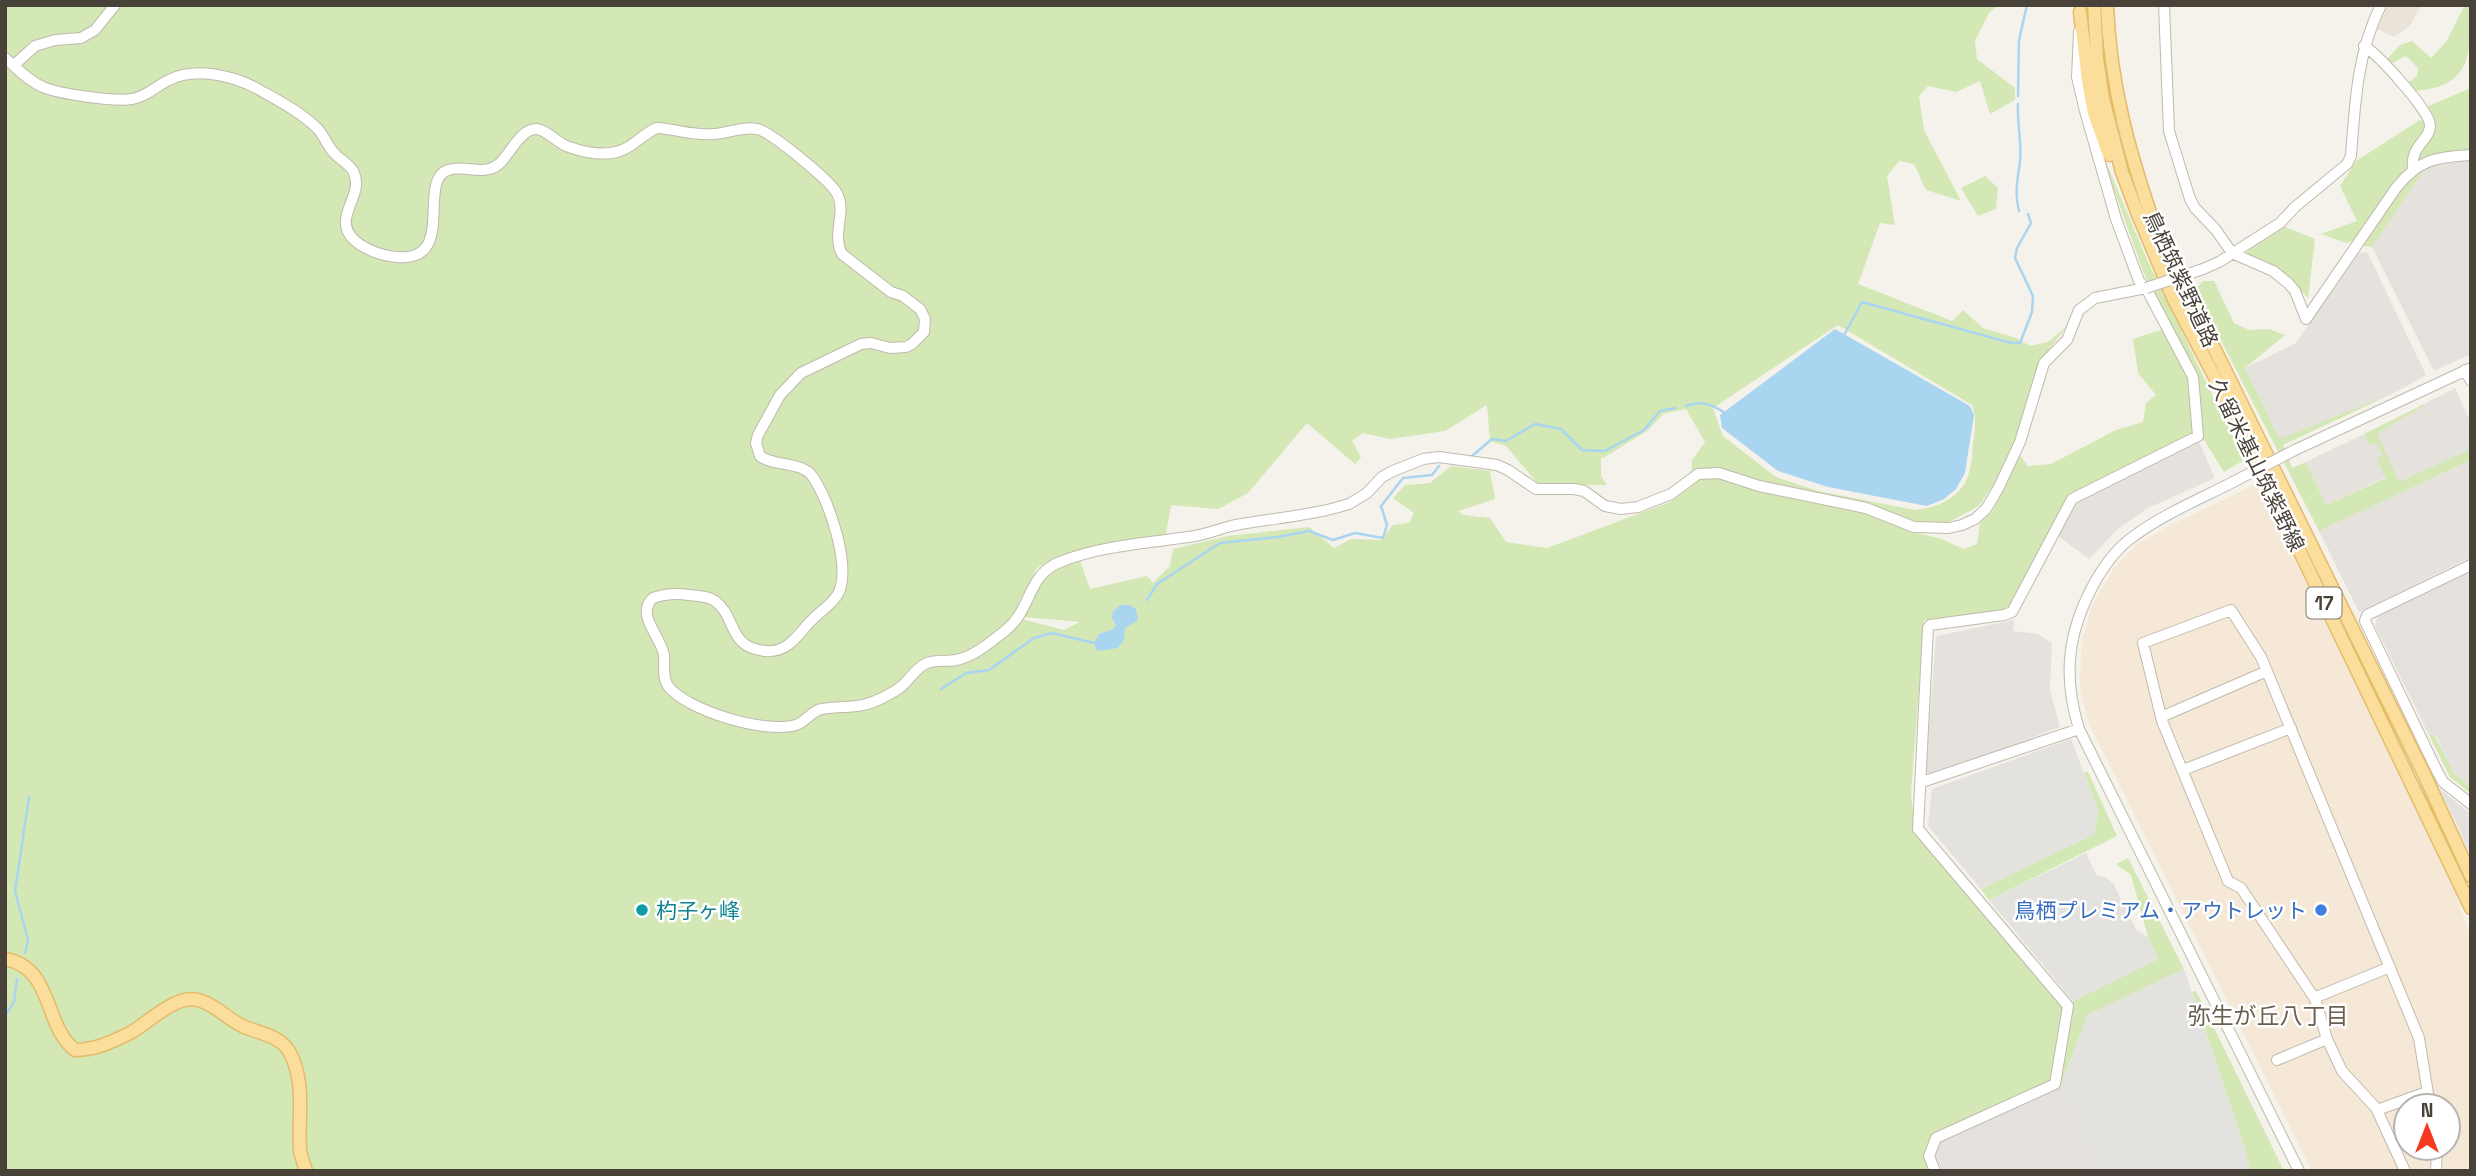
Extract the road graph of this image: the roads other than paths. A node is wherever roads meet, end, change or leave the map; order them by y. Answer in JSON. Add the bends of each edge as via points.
{"nodes":[{"id":1,"x":115,"y":5,"type":"edge"},
{"id":2,"x":2094,"y":5,"type":"edge"},
{"id":3,"x":2107,"y":5,"type":"edge"},
{"id":4,"x":2164,"y":5,"type":"edge"},
{"id":5,"x":2381,"y":5,"type":"edge"},
{"id":6,"x":2080,"y":9,"type":"edge"},
{"id":7,"x":2364,"y":46,"type":"junction"},
{"id":8,"x":10,"y":62,"type":"edge"},
{"id":9,"x":2471,"y":155,"type":"edge"},
{"id":10,"x":2413,"y":168,"type":"junction"},
{"id":11,"x":2130,"y":192,"type":"junction"},
{"id":12,"x":2232,"y":253,"type":"junction"},
{"id":13,"x":2146,"y":288,"type":"junction"},
{"id":14,"x":2468,"y":369,"type":"edge"},
{"id":15,"x":2471,"y":382,"type":"edge"},
{"id":16,"x":2471,"y":565,"type":"edge"},
{"id":17,"x":2267,"y":671,"type":"junction"},
{"id":18,"x":2161,"y":717,"type":"junction"},
{"id":19,"x":2291,"y":728,"type":"junction"},
{"id":20,"x":2079,"y":729,"type":"junction"},
{"id":21,"x":2183,"y":770,"type":"junction"},
{"id":22,"x":1922,"y":782,"type":"junction"},
{"id":23,"x":2471,"y":804,"type":"edge"},
{"id":24,"x":2471,"y":876,"type":"edge"},
{"id":25,"x":2471,"y":908,"type":"edge"},
{"id":26,"x":5,"y":959,"type":"edge"},
{"id":27,"x":2390,"y":967,"type":"junction"},
{"id":28,"x":2314,"y":998,"type":"junction"},
{"id":29,"x":2327,"y":1039,"type":"junction"},
{"id":30,"x":2277,"y":1060,"type":"dead end"},
{"id":31,"x":2427,"y":1092,"type":"edge"},
{"id":32,"x":2392,"y":1105,"type":"edge"},
{"id":33,"x":2377,"y":1110,"type":"junction"},
{"id":34,"x":306,"y":1171,"type":"edge"},
{"id":35,"x":1935,"y":1171,"type":"edge"},
{"id":36,"x":2299,"y":1171,"type":"edge"},
{"id":37,"x":2404,"y":1171,"type":"edge"}],
"edges":[{"from":1,"to":8,"type":"street","via":[[95,30],[81,38],[35,46]]},
{"from":2,"to":11,"type":"main road","name":"久留米基山筑紫野線","number":"17","via":[[2103,99]]},
{"from":3,"to":24,"type":"main road","name":"鳥栖筑紫野道路","number":"17","via":[[2115,92],[2133,165],[2156,230]]},
{"from":4,"to":12,"type":"street","via":[[2170,138],[2195,208]]},
{"from":5,"to":7,"type":"street"},
{"from":6,"to":11,"type":"main road","via":[[2094,113],[2110,157]]},
{"from":6,"to":13,"type":"street","via":[[2080,88],[2116,219],[2139,281]]},
{"from":7,"to":10,"type":"street","via":[[2394,73],[2430,121],[2429,131],[2412,155]]},
{"from":7,"to":12,"type":"street","via":[[2347,164],[2280,223]]},
{"from":8,"to":13,"type":"street","via":[[45,88],[113,100],[145,95],[181,75],[222,76],[253,87],[305,118],[354,171],[357,181],[347,229],[362,246],[396,257],[418,253],[431,238],[440,175],[454,169],[491,169],[533,130],[539,129],[567,147],[603,154],[618,153],[657,128],[697,134],[761,129],[826,181],[839,200],[837,238],[842,254],[920,309],[925,319],[924,332],[912,344],[898,348],[861,344],[802,373],[780,395],[758,435],[760,456],[804,469],[813,477],[841,552],[839,592],[791,644],[769,651],[741,641],[720,606],[706,597],[662,594],[653,597],[646,608],[663,646],[668,687],[719,715],[765,726],[795,725],[817,710],[862,706],[901,687],[926,663],[964,658],[1008,628],[1023,609],[1037,577],[1058,562],[1342,506],[1393,471],[1423,459],[1497,465],[1536,489],[1584,491],[1605,506],[1621,509],[1671,494],[1698,474],[1719,473],[1866,508],[1914,527],[1962,525],[1986,509],[1998,489],[2020,442],[2044,363],[2067,340],[2079,310],[2095,298]]},
{"from":9,"to":10,"type":"street","via":[[2428,160]]},
{"from":10,"to":12,"type":"street","via":[[2306,319],[2288,283]]},
{"from":11,"to":25,"type":"main road","name":"久留米基山筑紫野線","number":"17","via":[[2174,300]]},
{"from":12,"to":13,"type":"street","bridge":true,"via":[[2203,269]]},
{"from":13,"to":22,"type":"street","via":[[2193,377],[2198,436],[2072,499],[2012,612],[1930,625]]},
{"from":14,"to":15,"type":"street"},
{"from":14,"to":20,"type":"street","bridge":true,"via":[[2295,450],[2129,540],[2106,562],[2083,604],[2072,638],[2068,678]]},
{"from":16,"to":23,"type":"street","via":[[2367,615],[2365,621],[2443,782]]},
{"from":17,"to":18,"type":"street"},
{"from":17,"to":18,"type":"street","via":[[2231,610],[2143,643]]},
{"from":17,"to":19,"type":"street"},
{"from":18,"to":21,"type":"street"},
{"from":19,"to":21,"type":"street"},
{"from":19,"to":27,"type":"street"},
{"from":20,"to":22,"type":"street"},
{"from":20,"to":36,"type":"street"},
{"from":21,"to":28,"type":"street","via":[[2228,881],[2241,888]]},
{"from":22,"to":35,"type":"street","via":[[1918,829],[2068,1006],[2055,1084],[1937,1138],[1929,1156]]},
{"from":26,"to":34,"type":"main road","via":[[18,961],[37,977],[65,1043],[75,1050],[93,1050],[189,999],[202,1001],[232,1022],[272,1035],[295,1064],[302,1114],[300,1152]]},
{"from":27,"to":28,"type":"street"},
{"from":27,"to":31,"type":"street","via":[[2419,1038]]},
{"from":28,"to":29,"type":"street"},
{"from":29,"to":30,"type":"street"},
{"from":29,"to":33,"type":"street","via":[[2342,1071]]},
{"from":32,"to":33,"type":"street"},
{"from":33,"to":37,"type":"street"}]}
